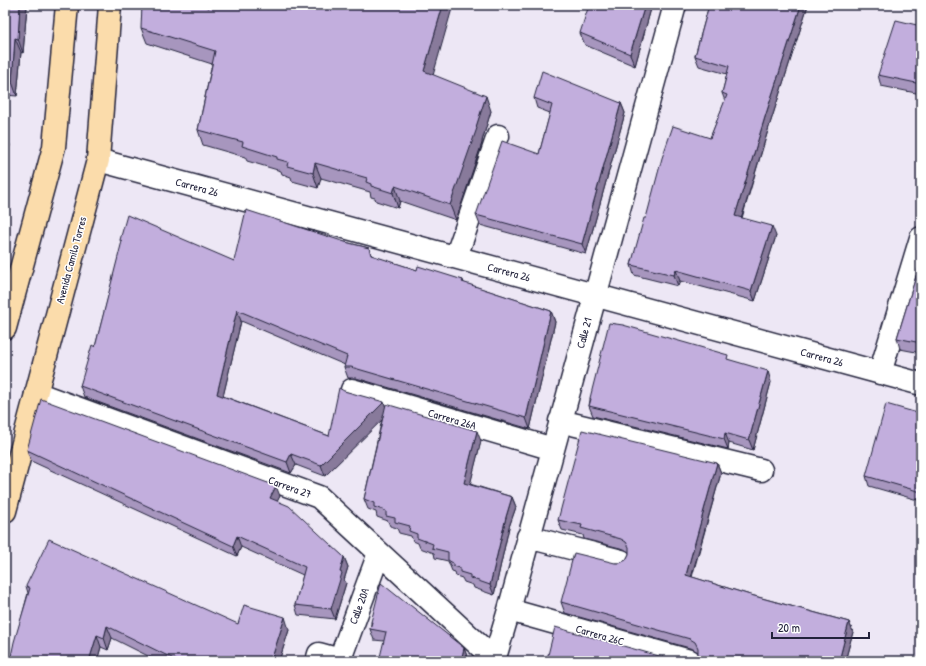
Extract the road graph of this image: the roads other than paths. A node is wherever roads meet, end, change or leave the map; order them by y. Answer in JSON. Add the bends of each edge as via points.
{"nodes":[{"id":1,"x":67,"y":5,"type":"edge"},
{"id":2,"x":110,"y":5,"type":"edge"},
{"id":3,"x":675,"y":5,"type":"edge"},
{"id":4,"x":498,"y":136,"type":"dead end"},
{"id":5,"x":98,"y":160,"type":"junction"},
{"id":6,"x":921,"y":238,"type":"edge"},
{"id":7,"x":456,"y":257,"type":"junction"},
{"id":8,"x":594,"y":295,"type":"junction"},
{"id":9,"x":5,"y":328,"type":"edge"},
{"id":10,"x":880,"y":373,"type":"junction"},
{"id":11,"x":921,"y":384,"type":"edge"},
{"id":12,"x":352,"y":390,"type":"dead end"},
{"id":13,"x":36,"y":393,"type":"junction"},
{"id":14,"x":560,"y":420,"type":"junction"},
{"id":15,"x":553,"y":449,"type":"junction"},
{"id":16,"x":761,"y":470,"type":"dead end"},
{"id":17,"x":5,"y":511,"type":"edge"},
{"id":18,"x":528,"y":537,"type":"junction"},
{"id":19,"x":379,"y":553,"type":"junction"},
{"id":20,"x":620,"y":561,"type":"edge"},
{"id":21,"x":509,"y":610,"type":"junction"},
{"id":22,"x":318,"y":658,"type":"edge"},
{"id":23,"x":342,"y":660,"type":"edge"},
{"id":24,"x":494,"y":661,"type":"edge"},
{"id":25,"x":690,"y":661,"type":"edge"}],
"edges":[{"from":1,"to":9,"type":"main road","via":[[54,147]]},
{"from":2,"to":5,"type":"main road","name":"Avenida Camilo Torres"},
{"from":3,"to":8,"type":"street","name":"Calle 21"},
{"from":4,"to":7,"type":"street"},
{"from":5,"to":7,"type":"street","name":"Carrera 26"},
{"from":5,"to":13,"type":"main road","name":"Avenida Camilo Torres"},
{"from":6,"to":10,"type":"street"},
{"from":7,"to":8,"type":"street","name":"Carrera 26"},
{"from":8,"to":10,"type":"street","name":"Carrera 26"},
{"from":8,"to":14,"type":"street","name":"Calle 21"},
{"from":10,"to":11,"type":"street","name":"Carrera 26"},
{"from":12,"to":15,"type":"street","name":"Carrera 26A"},
{"from":13,"to":17,"type":"main road","name":"Avenida Camilo Torres"},
{"from":13,"to":19,"type":"street","name":"Carrera 27","via":[[319,497]]},
{"from":14,"to":15,"type":"street","name":"Calle 21"},
{"from":14,"to":16,"type":"street"},
{"from":15,"to":18,"type":"street","name":"Calle 21"},
{"from":18,"to":20,"type":"street"},
{"from":18,"to":21,"type":"street","name":"Calle 21"},
{"from":19,"to":23,"type":"street","name":"Calle 20A"},
{"from":19,"to":24,"type":"street","name":"Carrera 27"},
{"from":21,"to":24,"type":"street","name":"Calle 21"},
{"from":21,"to":25,"type":"street","name":"Carrera 26C"},
{"from":22,"to":23,"type":"street"}]}
